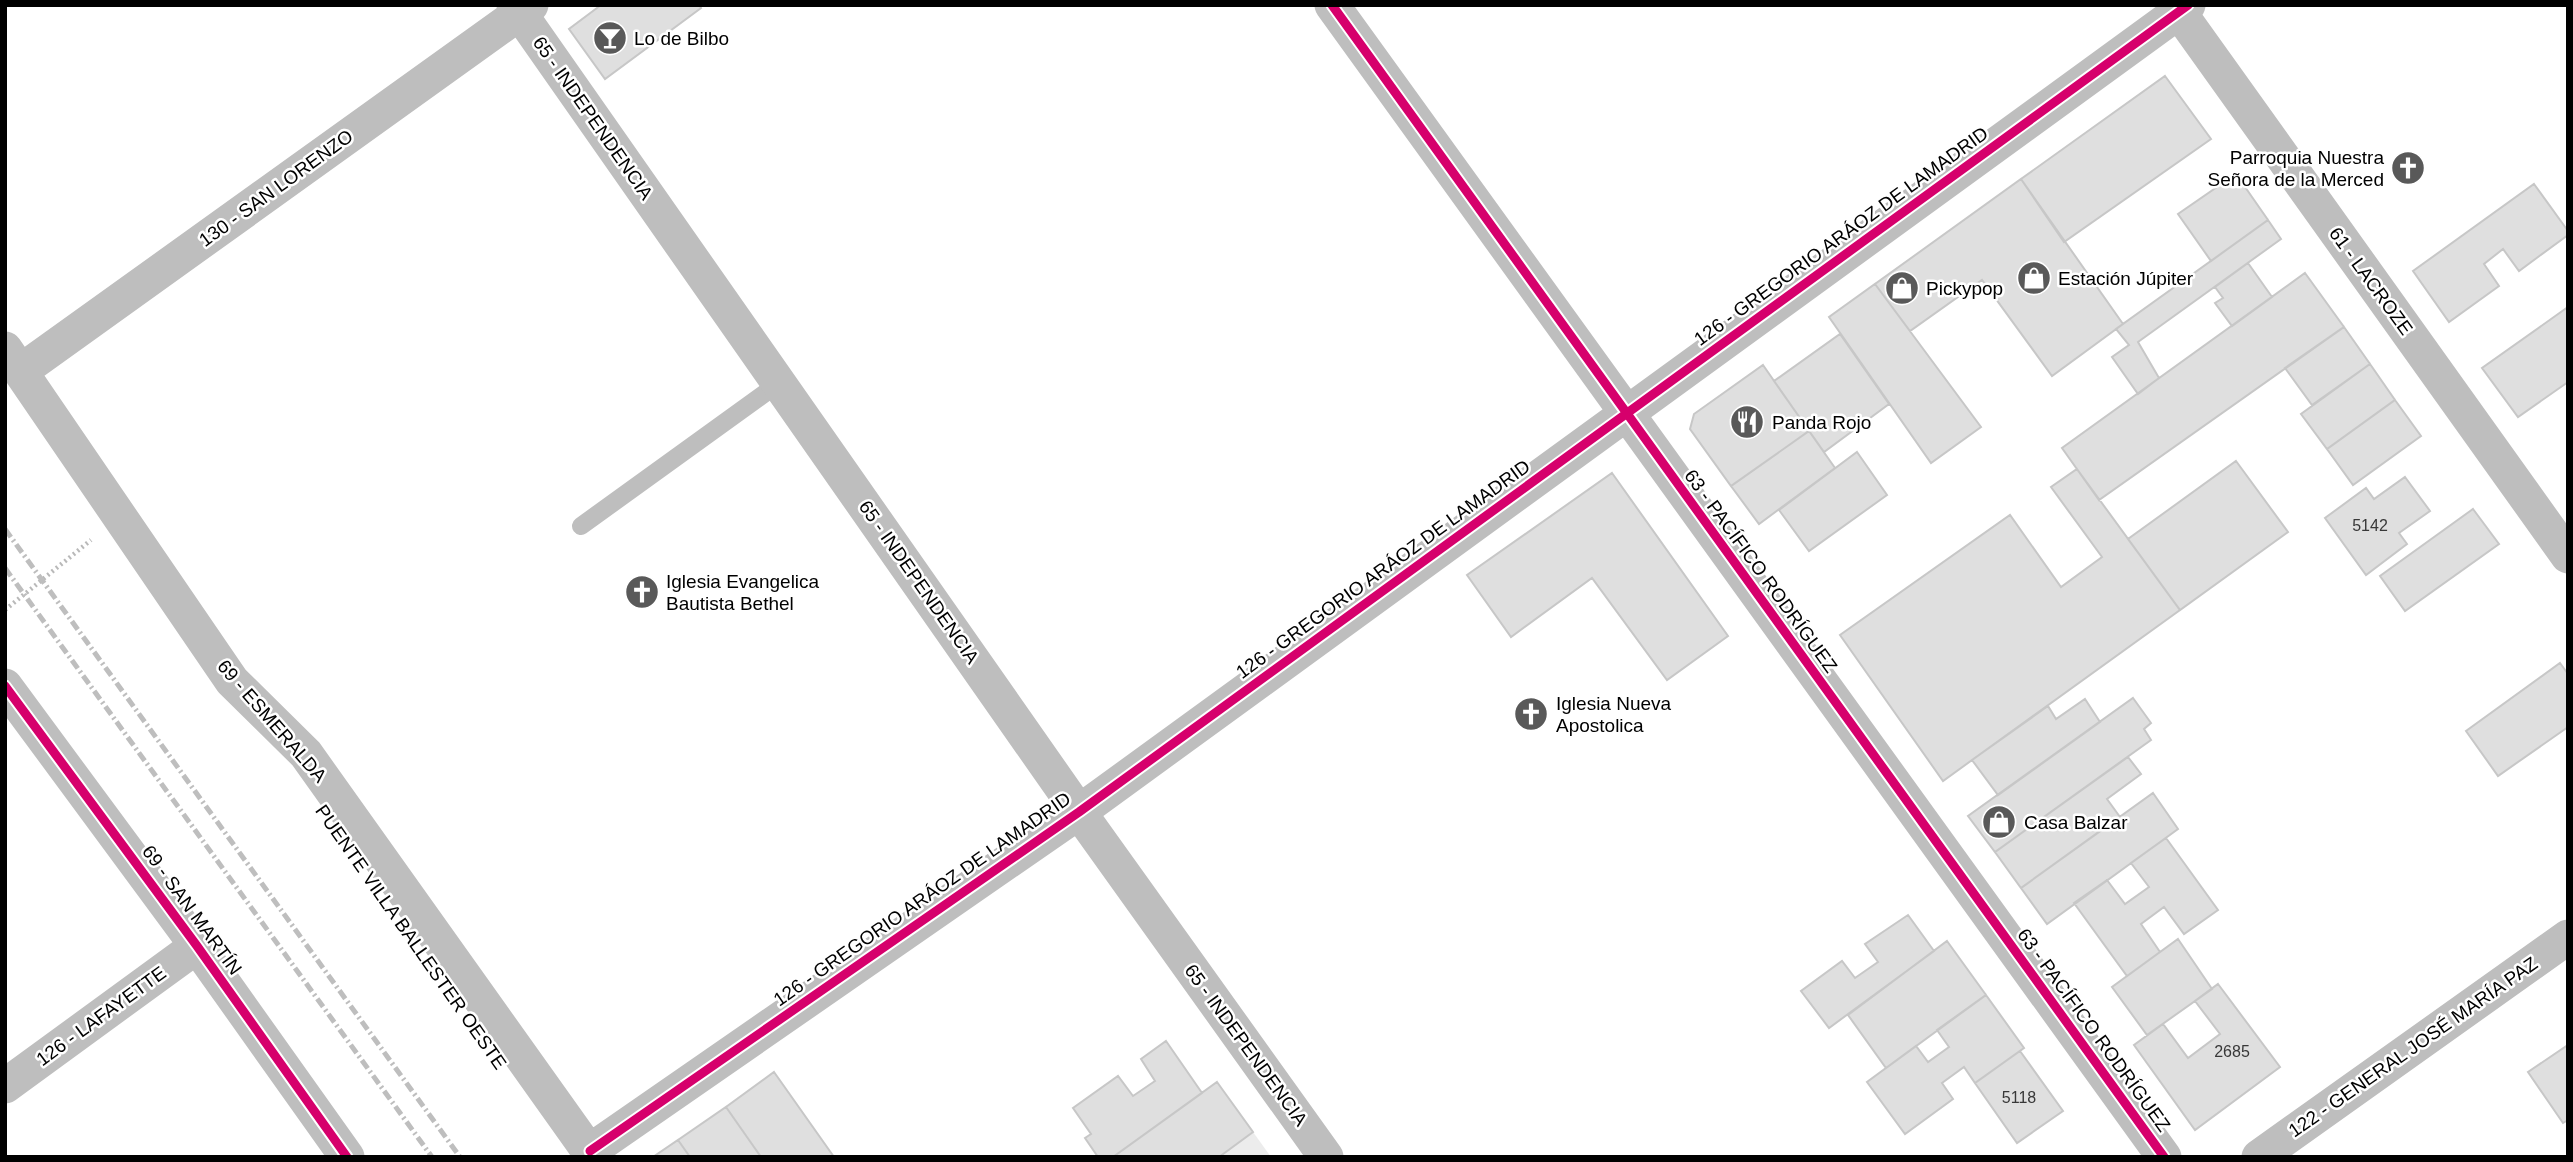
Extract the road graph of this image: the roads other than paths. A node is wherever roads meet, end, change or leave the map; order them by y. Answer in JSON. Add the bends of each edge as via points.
{"nodes":[{"id":1,"x":1332,"y":5,"type":"edge"},
{"id":2,"x":2180,"y":7,"type":"edge"},
{"id":3,"x":522,"y":8,"type":"edge"},
{"id":4,"x":13,"y":360,"type":"edge"},
{"id":5,"x":779,"y":383,"type":"junction"},
{"id":6,"x":1626,"y":414,"type":"junction"},
{"id":7,"x":581,"y":526,"type":"dead end"},
{"id":8,"x":2568,"y":556,"type":"edge"},
{"id":9,"x":232,"y":681,"type":"junction"},
{"id":10,"x":5,"y":686,"type":"edge"},
{"id":11,"x":1079,"y":812,"type":"junction"},
{"id":12,"x":2568,"y":937,"type":"edge"},
{"id":13,"x":197,"y":946,"type":"junction"},
{"id":14,"x":5,"y":1086,"type":"edge"},
{"id":15,"x":584,"y":1155,"type":"edge"},
{"id":16,"x":347,"y":1157,"type":"edge"},
{"id":17,"x":1326,"y":1157,"type":"edge"},
{"id":18,"x":2164,"y":1157,"type":"edge"},
{"id":19,"x":2259,"y":1157,"type":"edge"}],
"edges":[{"from":1,"to":6,"type":"street","name":"63 - PACÍFICO RODRÍGUEZ"},
{"from":2,"to":6,"type":"street","name":"126 - GREGORIO ARÁOZ DE LAMADRID"},
{"from":2,"to":8,"type":"street","name":"61 - LACROZE"},
{"from":3,"to":4,"type":"street","name":"130 - SAN LORENZO"},
{"from":3,"to":5,"type":"street","name":"65 - INDEPENDENCIA"},
{"from":4,"to":9,"type":"street","name":"69 - ESMERALDA"},
{"from":5,"to":7,"type":"lane"},
{"from":5,"to":11,"type":"street","name":"65 - INDEPENDENCIA"},
{"from":6,"to":11,"type":"street","name":"126 - GREGORIO ARÁOZ DE LAMADRID"},
{"from":6,"to":18,"type":"street","name":"63 - PACÍFICO RODRÍGUEZ"},
{"from":9,"to":15,"type":"street","name":"PUENTE VILLA BALLESTER OESTE","via":[[363,871]]},
{"from":9,"to":15,"type":"street","name":"69 - ESMERALDA","via":[[306,754]]},
{"from":10,"to":13,"type":"street","name":"69 - SAN MARTÍN"},
{"from":11,"to":15,"type":"street","name":"126 - GREGORIO ARÁOZ DE LAMADRID"},
{"from":11,"to":17,"type":"street","name":"65 - INDEPENDENCIA"},
{"from":12,"to":19,"type":"street","name":"122 - GENERAL JOSÉ MARÍA PAZ"},
{"from":13,"to":14,"type":"street","name":"126 - LAFAYETTE"},
{"from":13,"to":16,"type":"street","name":"69 - SAN MARTÍN"}]}
